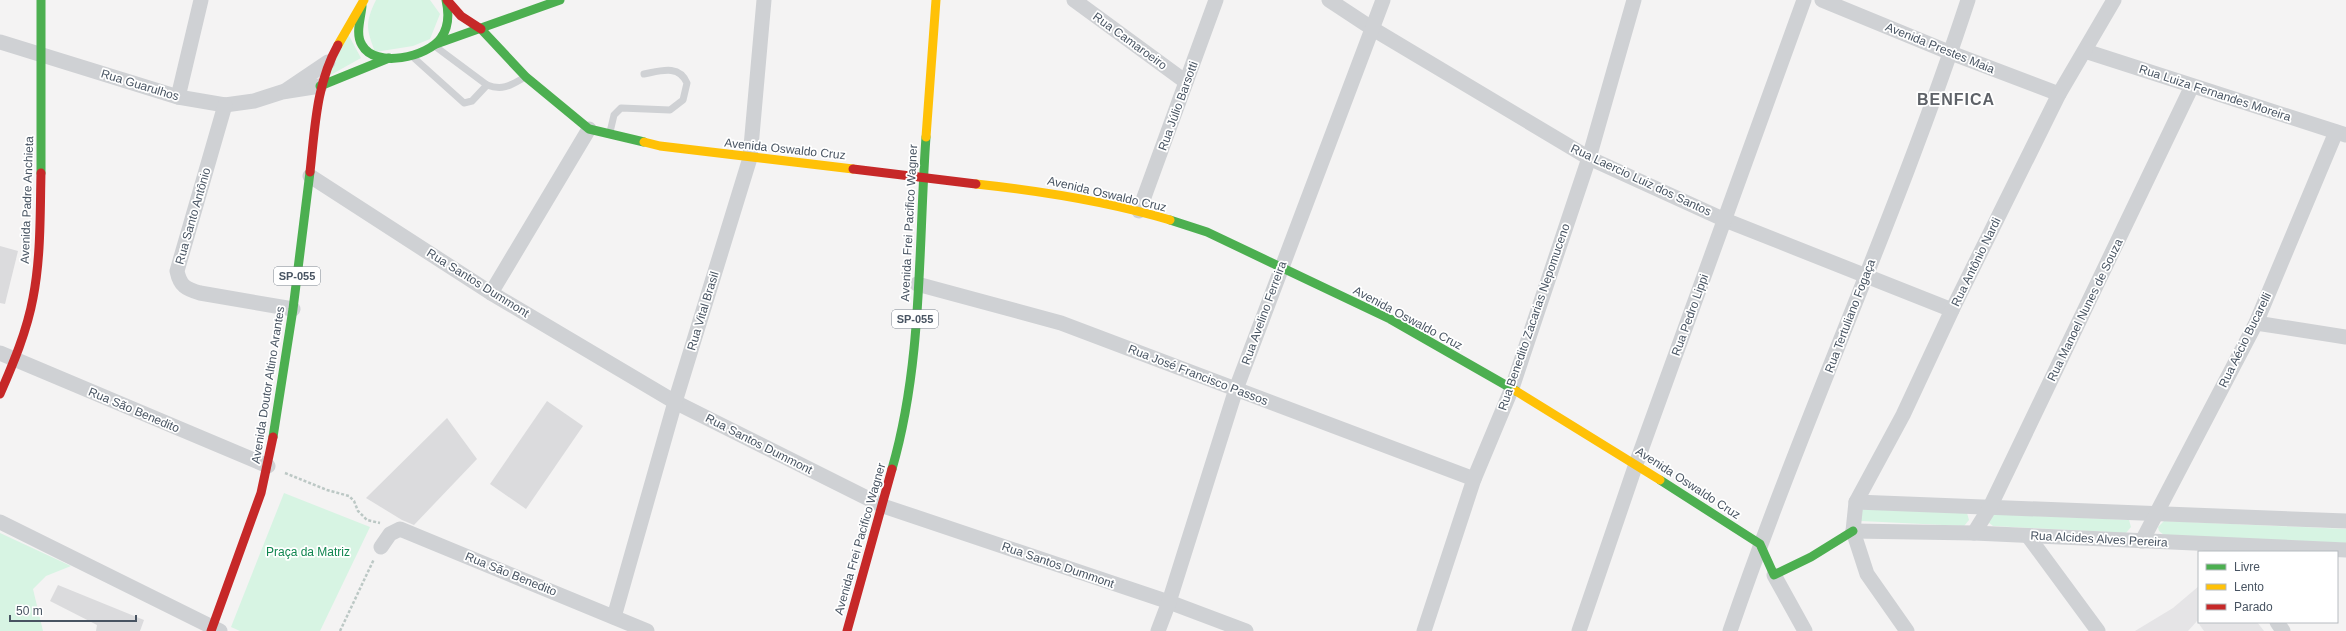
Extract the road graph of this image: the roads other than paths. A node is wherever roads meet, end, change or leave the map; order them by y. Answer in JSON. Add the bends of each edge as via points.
{"nodes":[{"id":1,"x":41,"y":0,"type":"edge"},
{"id":2,"x":201,"y":0,"type":"edge"},
{"id":3,"x":446,"y":0,"type":"edge"},
{"id":4,"x":560,"y":0,"type":"edge"},
{"id":5,"x":764,"y":0,"type":"edge"},
{"id":6,"x":936,"y":0,"type":"edge"},
{"id":7,"x":1074,"y":0,"type":"edge"},
{"id":8,"x":1216,"y":0,"type":"edge"},
{"id":9,"x":1329,"y":0,"type":"edge"},
{"id":10,"x":1383,"y":0,"type":"edge"},
{"id":11,"x":1634,"y":0,"type":"edge"},
{"id":12,"x":1804,"y":0,"type":"edge"},
{"id":13,"x":1822,"y":0,"type":"edge"},
{"id":14,"x":1968,"y":0,"type":"edge"},
{"id":15,"x":2114,"y":0,"type":"edge"},
{"id":16,"x":363,"y":1,"type":"edge"},
{"id":17,"x":481,"y":29,"type":"junction"},
{"id":18,"x":1373,"y":29,"type":"junction"},
{"id":19,"x":0,"y":42,"type":"edge"},
{"id":20,"x":435,"y":45,"type":"junction"},
{"id":21,"x":2085,"y":51,"type":"junction"},
{"id":22,"x":1951,"y":53,"type":"junction"},
{"id":23,"x":42,"y":55,"type":"junction"},
{"id":24,"x":410,"y":55,"type":"junction"},
{"id":25,"x":389,"y":58,"type":"junction"},
{"id":26,"x":328,"y":62,"type":"junction"},
{"id":27,"x":644,"y":74,"type":"dead end"},
{"id":28,"x":526,"y":77,"type":"junction"},
{"id":29,"x":1186,"y":82,"type":"junction"},
{"id":30,"x":487,"y":85,"type":"junction"},
{"id":31,"x":320,"y":86,"type":"junction"},
{"id":32,"x":2192,"y":86,"type":"junction"},
{"id":33,"x":282,"y":92,"type":"junction"},
{"id":34,"x":2059,"y":94,"type":"junction"},
{"id":35,"x":178,"y":97,"type":"junction"},
{"id":36,"x":225,"y":105,"type":"junction"},
{"id":37,"x":589,"y":129,"type":"junction"},
{"id":38,"x":2341,"y":133,"type":"edge"},
{"id":39,"x":609,"y":134,"type":"junction"},
{"id":40,"x":750,"y":158,"type":"junction"},
{"id":41,"x":1589,"y":158,"type":"junction"},
{"id":42,"x":310,"y":176,"type":"junction"},
{"id":43,"x":922,"y":176,"type":"junction"},
{"id":44,"x":1139,"y":211,"type":"junction"},
{"id":45,"x":1725,"y":220,"type":"junction"},
{"id":46,"x":1281,"y":267,"type":"junction"},
{"id":47,"x":1866,"y":276,"type":"junction"},
{"id":48,"x":917,"y":284,"type":"junction"},
{"id":49,"x":491,"y":293,"type":"junction"},
{"id":50,"x":293,"y":309,"type":"junction"},
{"id":51,"x":1952,"y":310,"type":"junction"},
{"id":52,"x":2256,"y":323,"type":"junction"},
{"id":53,"x":2346,"y":337,"type":"edge"},
{"id":54,"x":0,"y":353,"type":"edge"},
{"id":55,"x":14,"y":360,"type":"junction"},
{"id":56,"x":1512,"y":388,"type":"junction"},
{"id":57,"x":1236,"y":389,"type":"junction"},
{"id":58,"x":0,"y":394,"type":"edge"},
{"id":59,"x":675,"y":402,"type":"junction"},
{"id":60,"x":1636,"y":464,"type":"junction"},
{"id":61,"x":268,"y":466,"type":"junction"},
{"id":62,"x":1474,"y":479,"type":"junction"},
{"id":63,"x":1856,"y":502,"type":"junction"},
{"id":64,"x":883,"y":506,"type":"junction"},
{"id":65,"x":1990,"y":508,"type":"junction"},
{"id":66,"x":2155,"y":513,"type":"junction"},
{"id":67,"x":2346,"y":521,"type":"edge"},
{"id":68,"x":0,"y":522,"type":"edge"},
{"id":69,"x":1853,"y":530,"type":"junction"},
{"id":70,"x":1974,"y":533,"type":"junction"},
{"id":71,"x":2028,"y":536,"type":"junction"},
{"id":72,"x":2142,"y":542,"type":"junction"},
{"id":73,"x":1760,"y":544,"type":"junction"},
{"id":74,"x":381,"y":546,"type":"road end"},
{"id":75,"x":2226,"y":549,"type":"edge"},
{"id":76,"x":2346,"y":550,"type":"edge"},
{"id":77,"x":1774,"y":575,"type":"junction"},
{"id":78,"x":1169,"y":602,"type":"junction"},
{"id":79,"x":614,"y":617,"type":"junction"},
{"id":80,"x":214,"y":630,"type":"edge"},
{"id":81,"x":647,"y":631,"type":"edge"},
{"id":82,"x":847,"y":631,"type":"edge"},
{"id":83,"x":1158,"y":631,"type":"edge"},
{"id":84,"x":1246,"y":631,"type":"edge"},
{"id":85,"x":1424,"y":631,"type":"edge"},
{"id":86,"x":1579,"y":631,"type":"edge"},
{"id":87,"x":1730,"y":631,"type":"edge"},
{"id":88,"x":1805,"y":631,"type":"edge"},
{"id":89,"x":1907,"y":631,"type":"edge"},
{"id":90,"x":2098,"y":631,"type":"edge"}],
"edges":[{"from":1,"to":23,"type":"street","name":"Avenida Padre Anchieta"},
{"from":2,"to":35,"type":"street"},
{"from":3,"to":17,"type":"street","name":"Avenida Oswaldo Cruz","via":[[461,16]]},
{"from":3,"to":20,"type":"street","via":[[446,27]]},
{"from":4,"to":17,"type":"street"},
{"from":5,"to":40,"type":"street","name":"Rua Vital Brasil"},
{"from":6,"to":43,"type":"street","name":"Avenida Frei Pacifico Wagner","number":"SP-055"},
{"from":7,"to":29,"type":"street","name":"Rua Camaroeiro"},
{"from":8,"to":29,"type":"street","name":"Rua Júlio Barsotti"},
{"from":9,"to":18,"type":"street","name":"Rua Laercio Luiz dos Santos"},
{"from":10,"to":18,"type":"street","name":"Rua Avelino Ferreira"},
{"from":11,"to":41,"type":"street","name":"Rua Benedito Zacarias Nepomuceno"},
{"from":12,"to":45,"type":"street","name":"Rua Pedro Lippi"},
{"from":13,"to":22,"type":"street","name":"Avenida Prestes Maia"},
{"from":14,"to":22,"type":"street","name":"Rua Tertuliano Fogaça"},
{"from":15,"to":21,"type":"street","name":"Rua Antônio Nardi"},
{"from":16,"to":25,"type":"street","number":"SP-055","via":[[359,28],[362,46],[372,56]]},
{"from":16,"to":26,"type":"street","number":"SP-055"},
{"from":17,"to":20,"type":"street"},
{"from":17,"to":28,"type":"street","name":"Avenida Oswaldo Cruz"},
{"from":18,"to":41,"type":"street","name":"Rua Laercio Luiz dos Santos"},
{"from":18,"to":46,"type":"street","name":"Rua Avelino Ferreira"},
{"from":19,"to":23,"type":"street","name":"Rua Guarulhos"},
{"from":20,"to":24,"type":"street","number":"SP-055"},
{"from":20,"to":30,"type":"lane"},
{"from":21,"to":32,"type":"street","name":"Rua Luiza Fernandes Moreira"},
{"from":21,"to":34,"type":"street","name":"Rua Antônio Nardi"},
{"from":22,"to":34,"type":"street","name":"Avenida Prestes Maia"},
{"from":22,"to":47,"type":"street","name":"Rua Tertuliano Fogaça"},
{"from":23,"to":35,"type":"street","name":"Rua Guarulhos"},
{"from":23,"to":55,"type":"street","name":"Avenida Padre Anchieta","via":[[40,234],[33,299]]},
{"from":24,"to":25,"type":"street","number":"SP-055"},
{"from":24,"to":30,"type":"lane","via":[[464,104],[472,101]]},
{"from":25,"to":31,"type":"street","number":"SP-055"},
{"from":26,"to":31,"type":"street","number":"SP-055"},
{"from":26,"to":33,"type":"street"},
{"from":27,"to":39,"type":"lane","via":[[670,70],[680,73],[687,83],[683,100],[670,110],[621,108],[614,115]]},
{"from":28,"to":30,"type":"lane","via":[[502,89]]},
{"from":28,"to":37,"type":"street","name":"Avenida Oswaldo Cruz"},
{"from":29,"to":44,"type":"street","name":"Rua Júlio Barsotti"},
{"from":31,"to":33,"type":"street"},
{"from":31,"to":42,"type":"street","name":"Avenida Doutor Altino Arantes","number":"SP-055"},
{"from":32,"to":38,"type":"street","name":"Rua Luiza Fernandes Moreira"},
{"from":32,"to":65,"type":"street","name":"Rua Manoel Nunes de Souza"},
{"from":33,"to":36,"type":"street","name":"Rua Guarulhos","via":[[254,101]]},
{"from":34,"to":51,"type":"street","name":"Rua Antônio Nardi"},
{"from":35,"to":36,"type":"street","name":"Rua Guarulhos"},
{"from":36,"to":50,"type":"street","name":"Rua Santo Antônio","via":[[176,271],[179,281],[185,288],[200,293]]},
{"from":37,"to":39,"type":"street","name":"Avenida Oswaldo Cruz"},
{"from":37,"to":49,"type":"street"},
{"from":38,"to":52,"type":"street","name":"Rua Aécio Bucarelli"},
{"from":39,"to":40,"type":"street","name":"Avenida Oswaldo Cruz","via":[[660,146]]},
{"from":40,"to":43,"type":"street","name":"Avenida Oswaldo Cruz"},
{"from":40,"to":59,"type":"street","name":"Rua Vital Brasil"},
{"from":41,"to":45,"type":"street","name":"Rua Laercio Luiz dos Santos"},
{"from":41,"to":56,"type":"street","name":"Rua Benedito Zacarias Nepomuceno"},
{"from":42,"to":49,"type":"street","name":"Rua Santos Dummont"},
{"from":42,"to":50,"type":"street","name":"Avenida Doutor Altino Arantes","number":"SP-055"},
{"from":43,"to":44,"type":"street","name":"Avenida Oswaldo Cruz","via":[[1055,193]]},
{"from":43,"to":48,"type":"street","name":"Avenida Frei Pacifico Wagner","number":"SP-055"},
{"from":44,"to":46,"type":"street","name":"Avenida Oswaldo Cruz","via":[[1207,232]]},
{"from":45,"to":47,"type":"street","name":"Rua Laercio Luiz dos Santos"},
{"from":45,"to":60,"type":"street","name":"Rua Pedro Lippi"},
{"from":46,"to":56,"type":"street","name":"Avenida Oswaldo Cruz","via":[[1390,319]]},
{"from":46,"to":57,"type":"street","name":"Rua Avelino Ferreira"},
{"from":47,"to":51,"type":"street","name":"Rua Laercio Luiz dos Santos"},
{"from":47,"to":73,"type":"street","name":"Rua Tertuliano Fogaça"},
{"from":48,"to":57,"type":"street","name":"Rua José Francisco Passos","via":[[1061,324]]},
{"from":48,"to":64,"type":"street","name":"Avenida Frei Pacifico Wagner","number":"SP-055","via":[[913,366],[904,428]]},
{"from":49,"to":59,"type":"street","name":"Rua Santos Dummont"},
{"from":50,"to":61,"type":"street","name":"Avenida Doutor Altino Arantes","number":"SP-055"},
{"from":51,"to":63,"type":"street","name":"Rua Antônio Nardi","via":[[1903,415]]},
{"from":52,"to":53,"type":"street"},
{"from":52,"to":66,"type":"street","name":"Rua Aécio Bucarelli"},
{"from":54,"to":55,"type":"street","name":"Rua São Benedito"},
{"from":55,"to":58,"type":"street","name":"Avenida Padre Anchieta"},
{"from":55,"to":61,"type":"street","name":"Rua São Benedito"},
{"from":56,"to":60,"type":"street","name":"Avenida Oswaldo Cruz"},
{"from":56,"to":62,"type":"street","name":"Rua Benedito Zacarias Nepomuceno"},
{"from":57,"to":62,"type":"street","name":"Rua José Francisco Passos"},
{"from":57,"to":78,"type":"street","name":"Rua Avelino Ferreira"},
{"from":59,"to":64,"type":"street","name":"Rua Santos Dummont"},
{"from":59,"to":79,"type":"street","name":"Rua Vital Brasil"},
{"from":60,"to":73,"type":"street","name":"Avenida Oswaldo Cruz"},
{"from":60,"to":86,"type":"street","name":"Rua Pedro Lippi"},
{"from":61,"to":80,"type":"street","name":"Avenida Doutor Altino Arantes","number":"SP-055"},
{"from":62,"to":85,"type":"street","name":"Rua Benedito Zacarias Nepomuceno"},
{"from":63,"to":65,"type":"street"},
{"from":63,"to":69,"type":"street","name":"Rua Antônio Nardi"},
{"from":64,"to":78,"type":"street","name":"Rua Santos Dummont"},
{"from":64,"to":82,"type":"street","name":"Avenida Frei Pacifico Wagner","number":"SP-055"},
{"from":65,"to":66,"type":"street"},
{"from":65,"to":70,"type":"street","name":"Rua Manoel Nunes de Souza"},
{"from":66,"to":67,"type":"street"},
{"from":66,"to":72,"type":"street","name":"Rua Aécio Bucarelli"},
{"from":68,"to":80,"type":"street"},
{"from":69,"to":70,"type":"street","name":"Rua Alcides Alves Pereira"},
{"from":69,"to":77,"type":"street","via":[[1811,557]]},
{"from":69,"to":89,"type":"street","via":[[1867,574]]},
{"from":70,"to":71,"type":"street","name":"Rua Alcides Alves Pereira"},
{"from":71,"to":72,"type":"street","name":"Rua Alcides Alves Pereira"},
{"from":71,"to":90,"type":"street"},
{"from":72,"to":75,"type":"street","name":"Rua Alcides Alves Pereira"},
{"from":73,"to":77,"type":"street"},
{"from":73,"to":87,"type":"street","name":"Rua Tertuliano Fogaça"},
{"from":74,"to":79,"type":"street","name":"Rua São Benedito","via":[[390,534],[400,528]]},
{"from":75,"to":76,"type":"street","name":"Rua Alcides Alves Pereira"},
{"from":77,"to":88,"type":"street"},
{"from":78,"to":83,"type":"street","name":"Rua Avelino Ferreira"},
{"from":78,"to":84,"type":"street","name":"Rua Santos Dummont"},
{"from":79,"to":81,"type":"street","name":"Rua São Benedito"}]}
